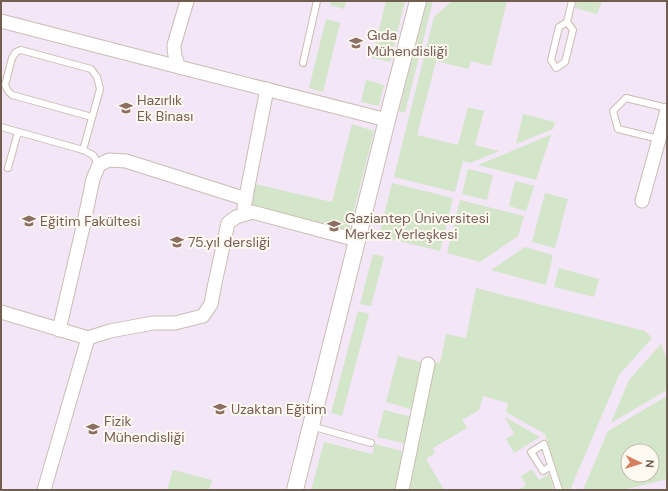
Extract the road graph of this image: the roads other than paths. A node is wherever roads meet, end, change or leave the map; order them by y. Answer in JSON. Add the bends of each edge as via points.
{"nodes":[{"id":1,"x":187,"y":1,"type":"edge"},
{"id":2,"x":317,"y":1,"type":"edge"},
{"id":3,"x":418,"y":1,"type":"edge"},
{"id":4,"x":572,"y":1,"type":"edge"},
{"id":5,"x":1,"y":21,"type":"edge"},
{"id":6,"x":567,"y":22,"type":"junction"},
{"id":7,"x":303,"y":63,"type":"dead end"},
{"id":8,"x":189,"y":69,"type":"junction"},
{"id":9,"x":268,"y":89,"type":"junction"},
{"id":10,"x":667,"y":109,"type":"edge"},
{"id":11,"x":92,"y":117,"type":"junction"},
{"id":12,"x":387,"y":120,"type":"junction"},
{"id":13,"x":1,"y":127,"type":"edge"},
{"id":14,"x":18,"y":132,"type":"junction"},
{"id":15,"x":659,"y":139,"type":"junction"},
{"id":16,"x":83,"y":150,"type":"junction"},
{"id":17,"x":99,"y":165,"type":"junction"},
{"id":18,"x":8,"y":168,"type":"dead end"},
{"id":19,"x":246,"y":199,"type":"junction"},
{"id":20,"x":642,"y":201,"type":"dead end"},
{"id":21,"x":243,"y":215,"type":"junction"},
{"id":22,"x":357,"y":240,"type":"junction"},
{"id":23,"x":1,"y":312,"type":"edge"},
{"id":24,"x":59,"y":330,"type":"junction"},
{"id":25,"x":88,"y":338,"type":"junction"},
{"id":26,"x":428,"y":364,"type":"dead end"},
{"id":27,"x":311,"y":426,"type":"junction"},
{"id":28,"x":371,"y":443,"type":"dead end"},
{"id":29,"x":551,"y":466,"type":"dead end"},
{"id":30,"x":44,"y":490,"type":"edge"},
{"id":31,"x":295,"y":490,"type":"edge"},
{"id":32,"x":402,"y":490,"type":"edge"},
{"id":33,"x":559,"y":490,"type":"edge"}],
"edges":[{"from":1,"to":8,"type":"street","via":[[174,53],[180,67]]},
{"from":2,"to":7,"type":"lane"},
{"from":3,"to":12,"type":"street"},
{"from":4,"to":6,"type":"lane"},
{"from":5,"to":8,"type":"street"},
{"from":6,"to":6,"type":"lane","via":[[559,27],[551,60],[556,68],[564,62],[573,30]]},
{"from":8,"to":9,"type":"street"},
{"from":9,"to":12,"type":"street"},
{"from":9,"to":19,"type":"street"},
{"from":10,"to":15,"type":"street"},
{"from":10,"to":15,"type":"lane","via":[[626,98],[614,111],[618,129]]},
{"from":11,"to":11,"type":"lane","via":[[100,89],[97,77],[90,69],[21,50],[16,52],[5,85],[8,91]]},
{"from":11,"to":16,"type":"lane"},
{"from":12,"to":22,"type":"street"},
{"from":13,"to":14,"type":"lane"},
{"from":14,"to":16,"type":"lane"},
{"from":14,"to":18,"type":"lane"},
{"from":15,"to":20,"type":"street"},
{"from":16,"to":17,"type":"lane","via":[[93,155]]},
{"from":17,"to":19,"type":"street","via":[[109,160],[126,161]]},
{"from":17,"to":24,"type":"street","via":[[93,179]]},
{"from":19,"to":21,"type":"street"},
{"from":21,"to":22,"type":"street","via":[[252,212]]},
{"from":21,"to":25,"type":"street","via":[[228,223],[211,304],[203,316],[175,323],[153,323],[110,331]]},
{"from":22,"to":27,"type":"street"},
{"from":23,"to":24,"type":"street"},
{"from":24,"to":25,"type":"street"},
{"from":25,"to":30,"type":"street"},
{"from":26,"to":32,"type":"street"},
{"from":27,"to":28,"type":"lane"},
{"from":27,"to":31,"type":"street"},
{"from":29,"to":33,"type":"lane"}]}
